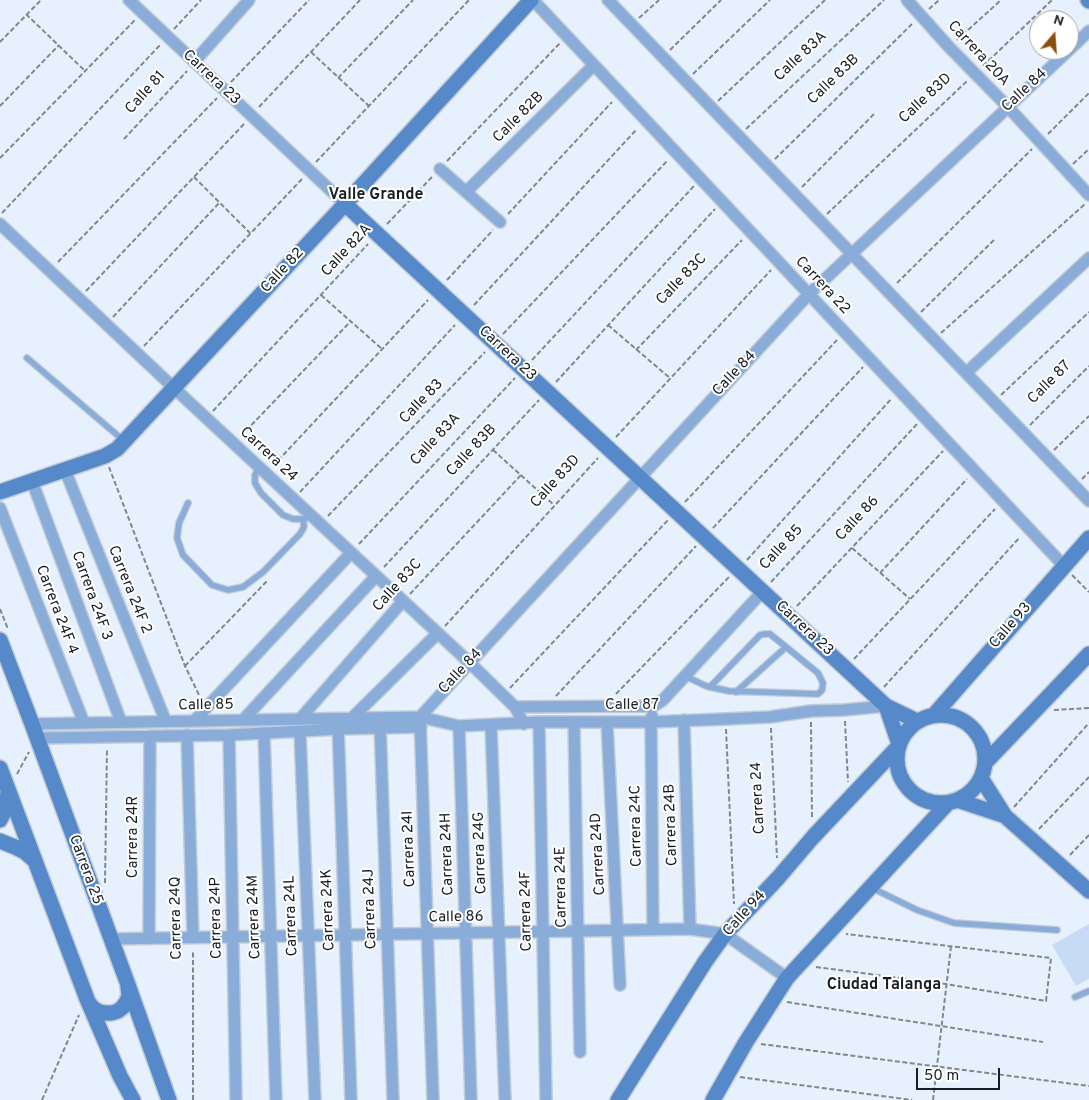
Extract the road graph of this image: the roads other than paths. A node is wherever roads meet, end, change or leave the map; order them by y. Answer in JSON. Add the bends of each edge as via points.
{"nodes":[{"id":1,"x":129,"y":0,"type":"edge"},
{"id":2,"x":249,"y":0,"type":"edge"},
{"id":3,"x":532,"y":0,"type":"edge"},
{"id":4,"x":608,"y":0,"type":"edge"},
{"id":5,"x":907,"y":0,"type":"edge"},
{"id":6,"x":1089,"y":31,"type":"edge"},
{"id":7,"x":1079,"y":40,"type":"edge"},
{"id":8,"x":1058,"y":60,"type":"edge"},
{"id":9,"x":194,"y":62,"type":"junction"},
{"id":10,"x":594,"y":65,"type":"junction"},
{"id":11,"x":1008,"y":107,"type":"junction"},
{"id":12,"x":440,"y":169,"type":"road end"},
{"id":13,"x":466,"y":192,"type":"junction"},
{"id":14,"x":1089,"y":195,"type":"edge"},
{"id":15,"x":345,"y":204,"type":"junction"},
{"id":16,"x":500,"y":222,"type":"road end"},
{"id":17,"x":0,"y":224,"type":"edge"},
{"id":18,"x":852,"y":254,"type":"junction"},
{"id":19,"x":1089,"y":258,"type":"edge"},
{"id":20,"x":809,"y":294,"type":"junction"},
{"id":21,"x":27,"y":358,"type":"dead end"},
{"id":22,"x":966,"y":373,"type":"junction"},
{"id":23,"x":174,"y":388,"type":"junction"},
{"id":24,"x":125,"y":442,"type":"junction"},
{"id":25,"x":65,"y":470,"type":"junction"},
{"id":26,"x":262,"y":470,"type":"junction"},
{"id":27,"x":640,"y":478,"type":"junction"},
{"id":28,"x":32,"y":481,"type":"junction"},
{"id":29,"x":0,"y":492,"type":"edge"},
{"id":30,"x":1089,"y":500,"type":"edge"},
{"id":31,"x":188,"y":503,"type":"dead end"},
{"id":32,"x":0,"y":508,"type":"edge"},
{"id":33,"x":307,"y":518,"type":"junction"},
{"id":34,"x":1089,"y":538,"type":"edge"},
{"id":35,"x":351,"y":553,"type":"junction"},
{"id":36,"x":1064,"y":566,"type":"junction"},
{"id":37,"x":376,"y":576,"type":"junction"},
{"id":38,"x":763,"y":591,"type":"junction"},
{"id":39,"x":404,"y":601,"type":"junction"},
{"id":40,"x":438,"y":634,"type":"junction"},
{"id":41,"x":0,"y":641,"type":"edge"},
{"id":42,"x":786,"y":647,"type":"junction"},
{"id":43,"x":1089,"y":654,"type":"edge"},
{"id":44,"x":470,"y":663,"type":"junction"},
{"id":45,"x":685,"y":676,"type":"junction"},
{"id":46,"x":710,"y":687,"type":"junction"},
{"id":47,"x":736,"y":692,"type":"junction"},
{"id":48,"x":881,"y":701,"type":"junction"},
{"id":49,"x":658,"y":703,"type":"junction"},
{"id":50,"x":515,"y":707,"type":"junction"},
{"id":51,"x":934,"y":715,"type":"junction"},
{"id":52,"x":352,"y":718,"type":"junction"},
{"id":53,"x":300,"y":719,"type":"junction"},
{"id":54,"x":243,"y":720,"type":"junction"},
{"id":55,"x":684,"y":720,"type":"junction"},
{"id":56,"x":194,"y":721,"type":"junction"},
{"id":57,"x":917,"y":721,"type":"junction"},
{"id":58,"x":121,"y":722,"type":"junction"},
{"id":59,"x":166,"y":722,"type":"junction"},
{"id":60,"x":420,"y":722,"type":"junction"},
{"id":61,"x":539,"y":722,"type":"junction"},
{"id":62,"x":574,"y":722,"type":"junction"},
{"id":63,"x":607,"y":722,"type":"junction"},
{"id":64,"x":651,"y":722,"type":"junction"},
{"id":65,"x":84,"y":723,"type":"junction"},
{"id":66,"x":380,"y":723,"type":"junction"},
{"id":67,"x":338,"y":724,"type":"junction"},
{"id":68,"x":524,"y":724,"type":"junction"},
{"id":69,"x":491,"y":725,"type":"junction"},
{"id":70,"x":459,"y":726,"type":"junction"},
{"id":71,"x":300,"y":732,"type":"junction"},
{"id":72,"x":264,"y":733,"type":"junction"},
{"id":73,"x":187,"y":735,"type":"junction"},
{"id":74,"x":228,"y":735,"type":"junction"},
{"id":75,"x":34,"y":736,"type":"junction"},
{"id":76,"x":150,"y":736,"type":"junction"},
{"id":77,"x":898,"y":746,"type":"junction"},
{"id":78,"x":985,"y":763,"type":"junction"},
{"id":79,"x":0,"y":768,"type":"edge"},
{"id":80,"x":981,"y":778,"type":"junction"},
{"id":81,"x":11,"y":785,"type":"junction"},
{"id":82,"x":952,"y":802,"type":"junction"},
{"id":83,"x":1005,"y":816,"type":"junction"},
{"id":84,"x":0,"y":820,"type":"edge"},
{"id":85,"x":0,"y":841,"type":"edge"},
{"id":86,"x":34,"y":859,"type":"junction"},
{"id":87,"x":870,"y":887,"type":"junction"},
{"id":88,"x":1089,"y":891,"type":"edge"},
{"id":89,"x":690,"y":928,"type":"junction"},
{"id":90,"x":654,"y":929,"type":"junction"},
{"id":91,"x":730,"y":929,"type":"junction"},
{"id":92,"x":578,"y":930,"type":"junction"},
{"id":93,"x":618,"y":930,"type":"junction"},
{"id":94,"x":1057,"y":930,"type":"dead end"},
{"id":95,"x":542,"y":931,"type":"junction"},
{"id":96,"x":498,"y":932,"type":"junction"},
{"id":97,"x":427,"y":933,"type":"junction"},
{"id":98,"x":465,"y":933,"type":"junction"},
{"id":99,"x":387,"y":934,"type":"junction"},
{"id":100,"x":345,"y":935,"type":"junction"},
{"id":101,"x":270,"y":936,"type":"junction"},
{"id":102,"x":308,"y":936,"type":"junction"},
{"id":103,"x":232,"y":937,"type":"junction"},
{"id":104,"x":149,"y":938,"type":"junction"},
{"id":105,"x":193,"y":938,"type":"junction"},
{"id":106,"x":111,"y":939,"type":"junction"},
{"id":107,"x":787,"y":978,"type":"junction"},
{"id":108,"x":127,"y":982,"type":"junction"},
{"id":109,"x":620,"y":985,"type":"dead end"},
{"id":110,"x":1089,"y":991,"type":"edge"},
{"id":111,"x":1075,"y":997,"type":"dead end"},
{"id":112,"x":87,"y":999,"type":"junction"},
{"id":113,"x":580,"y":1052,"type":"dead end"},
{"id":114,"x":133,"y":1100,"type":"edge"},
{"id":115,"x":168,"y":1100,"type":"edge"},
{"id":116,"x":236,"y":1100,"type":"edge"},
{"id":117,"x":276,"y":1100,"type":"edge"},
{"id":118,"x":315,"y":1100,"type":"edge"},
{"id":119,"x":351,"y":1100,"type":"edge"},
{"id":120,"x":393,"y":1100,"type":"edge"},
{"id":121,"x":433,"y":1100,"type":"edge"},
{"id":122,"x":471,"y":1100,"type":"edge"},
{"id":123,"x":505,"y":1100,"type":"edge"},
{"id":124,"x":546,"y":1100,"type":"edge"},
{"id":125,"x":618,"y":1100,"type":"edge"},
{"id":126,"x":713,"y":1100,"type":"edge"}],
"edges":[{"from":1,"to":9,"type":"street","name":"Carrera 23"},
{"from":2,"to":9,"type":"street"},
{"from":3,"to":10,"type":"street","name":"Carrera 22"},
{"from":3,"to":15,"type":"street","name":"Calle 82"},
{"from":4,"to":18,"type":"street"},
{"from":5,"to":11,"type":"street","name":"Carrera 20A"},
{"from":6,"to":7,"type":"street","name":"Calle 84"},
{"from":8,"to":11,"type":"street","name":"Calle 84"},
{"from":9,"to":15,"type":"street","name":"Carrera 23","via":[[313,166]]},
{"from":10,"to":13,"type":"street","name":"Calle 82B"},
{"from":10,"to":20,"type":"street","name":"Carrera 22"},
{"from":11,"to":14,"type":"street","name":"Carrera 20A"},
{"from":11,"to":18,"type":"street","name":"Calle 84"},
{"from":12,"to":13,"type":"street"},
{"from":13,"to":16,"type":"street"},
{"from":15,"to":23,"type":"street","name":"Calle 82"},
{"from":15,"to":27,"type":"street","name":"Carrera 23"},
{"from":17,"to":23,"type":"street","name":"Carrera 24"},
{"from":18,"to":20,"type":"street","name":"Calle 84"},
{"from":18,"to":22,"type":"street"},
{"from":19,"to":22,"type":"street"},
{"from":20,"to":27,"type":"street","name":"Calle 84"},
{"from":20,"to":36,"type":"street","name":"Carrera 22"},
{"from":21,"to":24,"type":"lane"},
{"from":22,"to":30,"type":"street"},
{"from":23,"to":24,"type":"street","name":"Calle 82"},
{"from":23,"to":26,"type":"street","name":"Carrera 24"},
{"from":24,"to":25,"type":"street","name":"Calle 82","via":[[105,456]]},
{"from":25,"to":28,"type":"street","name":"Calle 82"},
{"from":25,"to":59,"type":"street","name":"Carrera 24F 2"},
{"from":26,"to":33,"type":"street","name":"Carrera 24","via":[[293,499]]},
{"from":26,"to":33,"type":"lane","via":[[255,475],[255,483],[261,493],[283,515],[294,520]]},
{"from":27,"to":38,"type":"street","name":"Carrera 23"},
{"from":27,"to":44,"type":"street","name":"Calle 84"},
{"from":28,"to":29,"type":"street","name":"Calle 82"},
{"from":28,"to":58,"type":"street","name":"Carrera 24F 3"},
{"from":31,"to":33,"type":"lane","via":[[179,523],[177,538],[183,555],[212,585],[228,590],[243,587],[263,572],[300,534]]},
{"from":32,"to":65,"type":"street","name":"Carrera 24F 4"},
{"from":33,"to":35,"type":"street","name":"Carrera 24","via":[[321,524]]},
{"from":34,"to":36,"type":"street","name":"Calle 93"},
{"from":35,"to":37,"type":"street","name":"Carrera 24"},
{"from":35,"to":56,"type":"street"},
{"from":36,"to":51,"type":"street","name":"Calle 93"},
{"from":37,"to":39,"type":"street","name":"Carrera 24"},
{"from":37,"to":54,"type":"street"},
{"from":38,"to":45,"type":"street","name":"Calle 85"},
{"from":38,"to":48,"type":"street","name":"Carrera 23"},
{"from":39,"to":40,"type":"street","name":"Carrera 24"},
{"from":39,"to":53,"type":"street","name":"Calle 83C"},
{"from":40,"to":44,"type":"street","name":"Carrera 24"},
{"from":40,"to":52,"type":"street"},
{"from":41,"to":75,"type":"street","name":"Carrera 25"},
{"from":42,"to":46,"type":"lane","via":[[770,634],[760,635]]},
{"from":42,"to":47,"type":"lane"},
{"from":42,"to":47,"type":"lane","via":[[818,673],[823,683],[818,694]]},
{"from":43,"to":78,"type":"street"},
{"from":44,"to":50,"type":"street","name":"Carrera 24"},
{"from":44,"to":60,"type":"street","name":"Calle 84"},
{"from":45,"to":46,"type":"lane"},
{"from":45,"to":49,"type":"street","name":"Calle 85"},
{"from":46,"to":47,"type":"lane"},
{"from":48,"to":55,"type":"street","name":"Calle 87","via":[[844,710],[726,720]]},
{"from":48,"to":57,"type":"street","name":"Carrera 23"},
{"from":48,"to":77,"type":"street","name":"Carrera 23"},
{"from":49,"to":50,"type":"street"},
{"from":49,"to":64,"type":"street","name":"Carrera 24C"},
{"from":50,"to":68,"type":"street","name":"Carrera 24"},
{"from":51,"to":57,"type":"street"},
{"from":51,"to":78,"type":"street","via":[[950,716],[965,722],[977,733],[984,747]]},
{"from":52,"to":66,"type":"street","name":"Calle 85"},
{"from":52,"to":67,"type":"street","name":"Calle 85"},
{"from":53,"to":54,"type":"street","name":"Calle 85"},
{"from":53,"to":67,"type":"street","name":"Calle 85"},
{"from":54,"to":56,"type":"street","name":"Calle 85"},
{"from":55,"to":64,"type":"street","name":"Calle 87"},
{"from":55,"to":89,"type":"street","name":"Carrera 24B"},
{"from":56,"to":59,"type":"street","name":"Calle 85"},
{"from":57,"to":77,"type":"street","via":[[906,731]]},
{"from":58,"to":59,"type":"street","name":"Calle 85"},
{"from":58,"to":65,"type":"street","name":"Calle 85"},
{"from":60,"to":66,"type":"street","name":"Calle 87"},
{"from":60,"to":70,"type":"street","name":"Calle 87"},
{"from":60,"to":97,"type":"street","name":"Carrera 24I"},
{"from":61,"to":62,"type":"street","name":"Calle 87"},
{"from":61,"to":68,"type":"street","name":"Calle 87"},
{"from":61,"to":95,"type":"street","name":"Carrera 24F"},
{"from":62,"to":63,"type":"street","name":"Calle 87"},
{"from":62,"to":92,"type":"street","name":"Carrera 24E"},
{"from":63,"to":64,"type":"street","name":"Calle 87"},
{"from":63,"to":93,"type":"street","name":"Carrera 24D"},
{"from":64,"to":90,"type":"street","name":"Carrera 24C"},
{"from":65,"to":75,"type":"street","name":"Calle 85"},
{"from":66,"to":67,"type":"street"},
{"from":66,"to":99,"type":"street","name":"Carrera 24J"},
{"from":67,"to":71,"type":"street"},
{"from":67,"to":100,"type":"street","name":"Carrera 24K"},
{"from":68,"to":69,"type":"street","name":"Calle 87"},
{"from":69,"to":70,"type":"street","name":"Calle 87"},
{"from":69,"to":96,"type":"street","name":"Carrera 24G"},
{"from":70,"to":98,"type":"street","name":"Carrera 24H"},
{"from":71,"to":72,"type":"street"},
{"from":71,"to":102,"type":"street","name":"Carrera 24L"},
{"from":72,"to":74,"type":"street"},
{"from":72,"to":101,"type":"street","name":"Carrera 24M"},
{"from":73,"to":74,"type":"street"},
{"from":73,"to":76,"type":"street"},
{"from":73,"to":105,"type":"street","name":"Carrera 24Q"},
{"from":74,"to":103,"type":"street","name":"Carrera 24P"},
{"from":75,"to":76,"type":"street"},
{"from":75,"to":106,"type":"street","name":"Carrera 25"},
{"from":76,"to":104,"type":"street","name":"Carrera 24R"},
{"from":77,"to":82,"type":"street","via":[[896,763],[908,789],[933,803]]},
{"from":77,"to":91,"type":"street","name":"Calle 94"},
{"from":78,"to":80,"type":"street"},
{"from":79,"to":81,"type":"street"},
{"from":80,"to":82,"type":"street","via":[[967,795]]},
{"from":80,"to":83,"type":"street"},
{"from":81,"to":84,"type":"street"},
{"from":81,"to":86,"type":"street"},
{"from":82,"to":83,"type":"street"},
{"from":82,"to":87,"type":"street"},
{"from":83,"to":88,"type":"street"},
{"from":85,"to":86,"type":"street"},
{"from":86,"to":112,"type":"street"},
{"from":87,"to":94,"type":"lane","via":[[916,910],[954,923]]},
{"from":87,"to":107,"type":"street"},
{"from":89,"to":90,"type":"street","name":"Calle 86"},
{"from":89,"to":91,"type":"street","name":"Calle 86"},
{"from":90,"to":93,"type":"street","name":"Calle 86"},
{"from":91,"to":107,"type":"street","name":"Calle 86"},
{"from":91,"to":125,"type":"street","name":"Calle 94","via":[[704,962]]},
{"from":92,"to":93,"type":"street","name":"Calle 86"},
{"from":92,"to":95,"type":"street","name":"Calle 86"},
{"from":92,"to":113,"type":"street","name":"Carrera 24E"},
{"from":93,"to":109,"type":"street","name":"Carrera 24D"},
{"from":95,"to":96,"type":"street","name":"Calle 86"},
{"from":95,"to":124,"type":"street","name":"Carrera 24F"},
{"from":96,"to":98,"type":"street","name":"Calle 86"},
{"from":96,"to":123,"type":"street","name":"Carrera 24G"},
{"from":97,"to":98,"type":"street","name":"Calle 86"},
{"from":97,"to":99,"type":"street","name":"Calle 86"},
{"from":97,"to":121,"type":"street","name":"Carrera 24I"},
{"from":98,"to":122,"type":"street","name":"Carrera 24H"},
{"from":99,"to":100,"type":"street","name":"Calle 86"},
{"from":99,"to":120,"type":"street","name":"Carrera 24J"},
{"from":100,"to":102,"type":"street","name":"Calle 86"},
{"from":100,"to":119,"type":"street","name":"Carrera 24K"},
{"from":101,"to":102,"type":"street","name":"Calle 86"},
{"from":101,"to":103,"type":"street","name":"Calle 86"},
{"from":101,"to":117,"type":"street","name":"Carrera 24M"},
{"from":102,"to":118,"type":"street","name":"Carrera 24L"},
{"from":103,"to":105,"type":"street","name":"Calle 86"},
{"from":103,"to":116,"type":"street","name":"Carrera 24P"},
{"from":104,"to":105,"type":"street","name":"Calle 86"},
{"from":104,"to":106,"type":"street","name":"Calle 86"},
{"from":106,"to":108,"type":"street","name":"Carrera 25"},
{"from":107,"to":126,"type":"street"},
{"from":108,"to":112,"type":"street","via":[[129,995],[118,1011],[99,1012]]},
{"from":108,"to":115,"type":"street","name":"Carrera 25"},
{"from":110,"to":111,"type":"lane"},
{"from":112,"to":114,"type":"street"}]}
